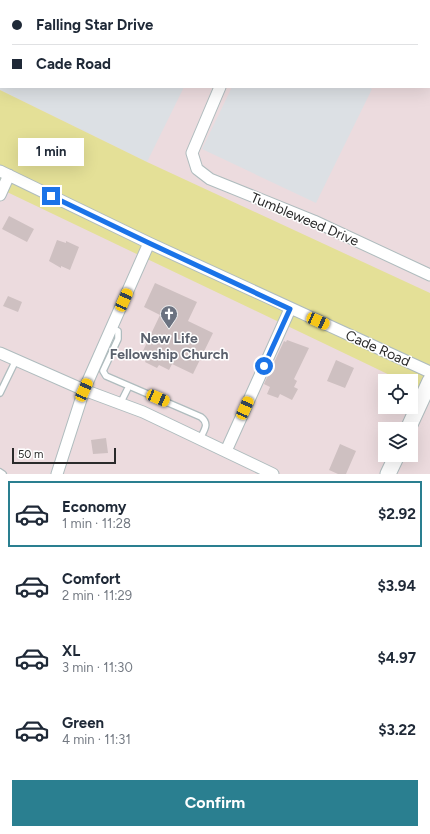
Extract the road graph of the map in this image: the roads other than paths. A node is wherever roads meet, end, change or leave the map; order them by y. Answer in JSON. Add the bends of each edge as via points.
{"nodes":[{"id":1,"x":220,"y":88,"type":"edge"},
{"id":2,"x":4,"y":173,"type":"edge"},
{"id":3,"x":0,"y":195,"type":"edge"},
{"id":4,"x":149,"y":243,"type":"junction"},
{"id":5,"x":430,"y":275,"type":"edge"},
{"id":6,"x":290,"y":309,"type":"junction"},
{"id":7,"x":112,"y":328,"type":"junction"},
{"id":8,"x":0,"y":353,"type":"edge"},
{"id":9,"x":16,"y":360,"type":"junction"},
{"id":10,"x":430,"y":372,"type":"edge"},
{"id":11,"x":430,"y":381,"type":"edge"},
{"id":12,"x":129,"y":386,"type":"junction"},
{"id":13,"x":84,"y":390,"type":"junction"},
{"id":14,"x":0,"y":394,"type":"edge"},
{"id":15,"x":120,"y":404,"type":"junction"},
{"id":16,"x":411,"y":422,"type":"edge"},
{"id":17,"x":200,"y":439,"type":"junction"},
{"id":18,"x":226,"y":451,"type":"junction"},
{"id":19,"x":394,"y":462,"type":"edge"},
{"id":20,"x":0,"y":472,"type":"edge"},
{"id":21,"x":3,"y":474,"type":"edge"},
{"id":22,"x":57,"y":474,"type":"edge"},
{"id":23,"x":273,"y":474,"type":"edge"},
{"id":24,"x":388,"y":474,"type":"edge"}],
"edges":[{"from":1,"to":5,"type":"street","name":"Tumbleweed Drive","via":[[192,153],[197,170],[210,179],[314,221]]},
{"from":2,"to":3,"type":"street"},
{"from":2,"to":4,"type":"street","name":"Cade Road"},
{"from":4,"to":6,"type":"street","name":"Cade Road"},
{"from":4,"to":7,"type":"street"},
{"from":6,"to":10,"type":"street","name":"Cade Road"},
{"from":6,"to":18,"type":"street"},
{"from":7,"to":12,"type":"lane","via":[[118,331],[118,339],[103,372],[106,376]]},
{"from":7,"to":13,"type":"street"},
{"from":8,"to":9,"type":"street"},
{"from":9,"to":13,"type":"street"},
{"from":9,"to":14,"type":"lane"},
{"from":11,"to":16,"type":"street"},
{"from":12,"to":15,"type":"lane"},
{"from":12,"to":17,"type":"lane","via":[[201,417],[206,423]]},
{"from":13,"to":15,"type":"street"},
{"from":13,"to":22,"type":"street"},
{"from":15,"to":17,"type":"street"},
{"from":17,"to":18,"type":"street"},
{"from":18,"to":23,"type":"street"},
{"from":19,"to":24,"type":"street"},
{"from":20,"to":21,"type":"lane"}]}
